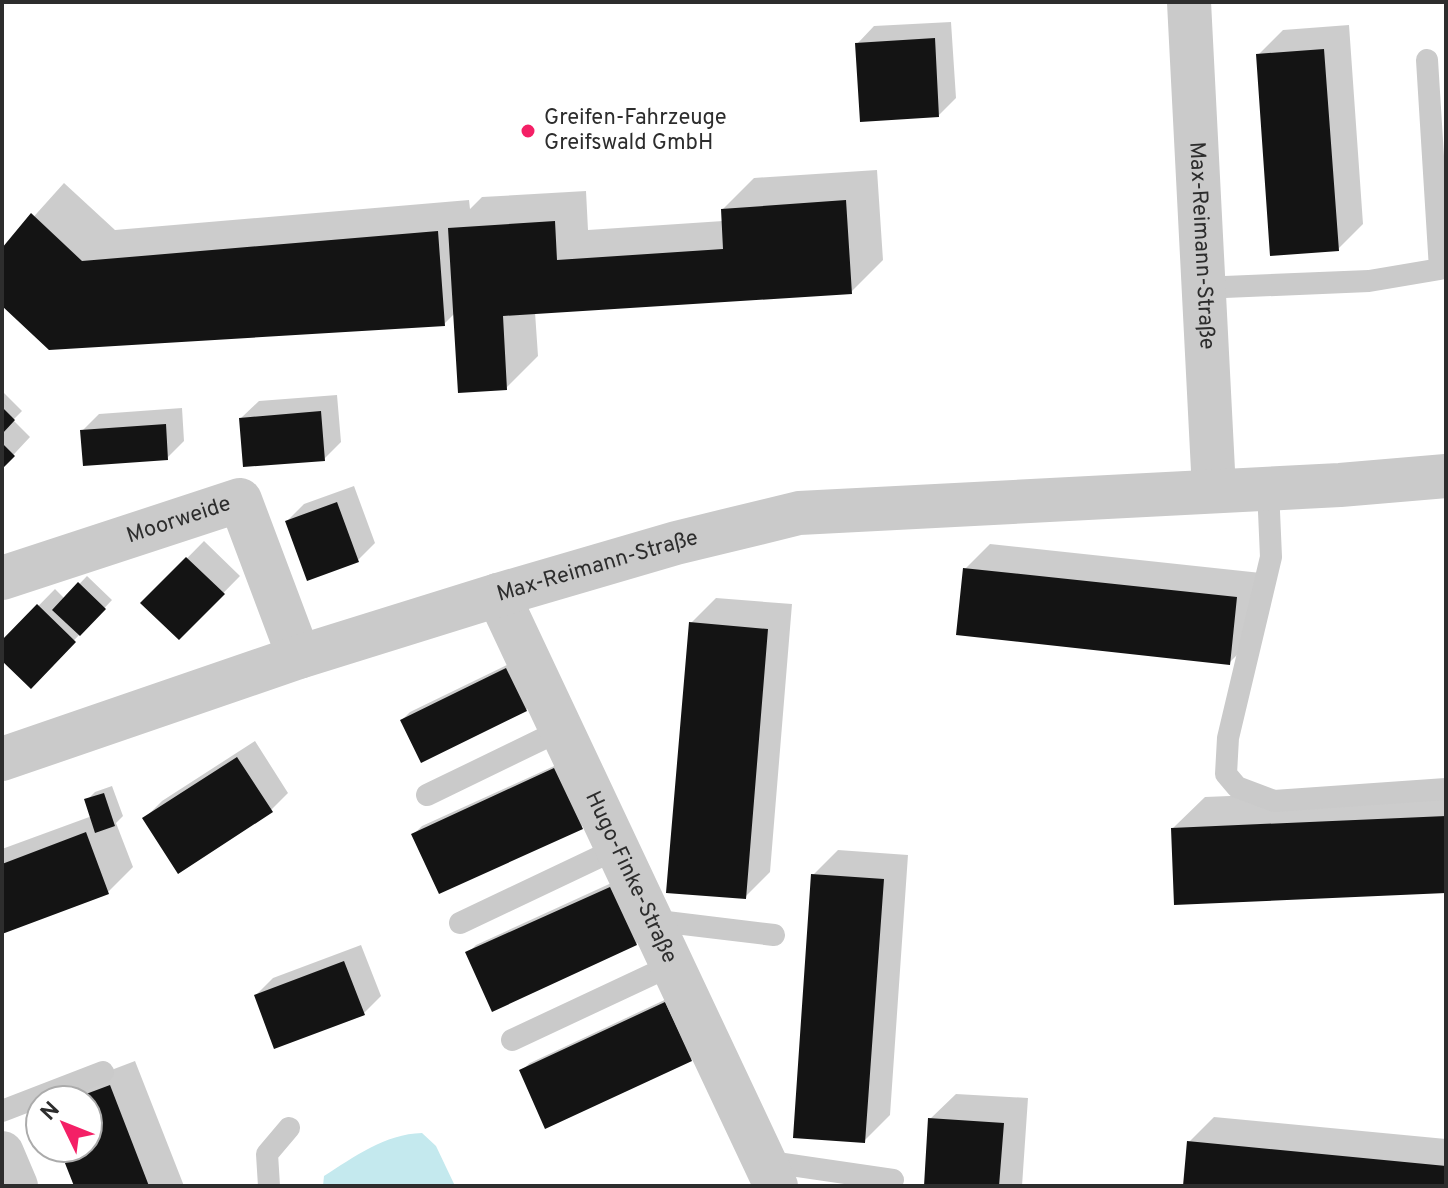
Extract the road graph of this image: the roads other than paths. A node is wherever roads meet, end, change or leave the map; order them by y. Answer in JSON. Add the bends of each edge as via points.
{"nodes":[{"id":1,"x":1189,"y":2,"type":"edge"},
{"id":2,"x":1427,"y":60,"type":"dead end"},
{"id":3,"x":1201,"y":288,"type":"junction"},
{"id":4,"x":1446,"y":476,"type":"edge"},
{"id":5,"x":1268,"y":489,"type":"junction"},
{"id":6,"x":1214,"y":490,"type":"junction"},
{"id":7,"x":2,"y":578,"type":"edge"},
{"id":8,"x":498,"y":595,"type":"junction"},
{"id":9,"x":299,"y":657,"type":"junction"},
{"id":10,"x":559,"y":731,"type":"junction"},
{"id":11,"x":2,"y":759,"type":"edge"},
{"id":12,"x":1446,"y":789,"type":"edge"},
{"id":13,"x":427,"y":795,"type":"dead end"},
{"id":14,"x":616,"y":849,"type":"junction"},
{"id":15,"x":648,"y":920,"type":"junction"},
{"id":16,"x":460,"y":923,"type":"dead end"},
{"id":17,"x":774,"y":935,"type":"dead end"},
{"id":18,"x":670,"y":966,"type":"junction"},
{"id":19,"x":512,"y":1040,"type":"dead end"},
{"id":20,"x":103,"y":1072,"type":"dead end"},
{"id":21,"x":2,"y":1111,"type":"edge"},
{"id":22,"x":289,"y":1128,"type":"dead end"},
{"id":23,"x":2,"y":1153,"type":"edge"},
{"id":24,"x":758,"y":1178,"type":"edge"},
{"id":25,"x":893,"y":1180,"type":"dead end"},
{"id":26,"x":16,"y":1186,"type":"edge"},
{"id":27,"x":269,"y":1186,"type":"edge"}],
"edges":[{"from":1,"to":3,"type":"street","name":"Max-Reimann-Straße"},
{"from":2,"to":3,"type":"lane","via":[[1440,269],[1369,281]]},
{"from":3,"to":6,"type":"street","name":"Max-Reimann-Straße"},
{"from":4,"to":5,"type":"street","name":"Max-Reimann-Straße"},
{"from":5,"to":6,"type":"street","name":"Max-Reimann-Straße"},
{"from":5,"to":12,"type":"lane","via":[[1271,557],[1228,738],[1226,774],[1237,787],[1274,801]]},
{"from":6,"to":8,"type":"street","name":"Max-Reimann-Straße","via":[[799,513]]},
{"from":7,"to":9,"type":"street","name":"Moorweide","via":[[240,500]]},
{"from":8,"to":9,"type":"street","name":"Max-Reimann-Straße"},
{"from":8,"to":10,"type":"street","name":"Hugo-Finke-Straße"},
{"from":9,"to":11,"type":"street","name":"Max-Reimann-Straße"},
{"from":10,"to":13,"type":"lane"},
{"from":10,"to":14,"type":"street","name":"Hugo-Finke-Straße"},
{"from":14,"to":15,"type":"street","name":"Hugo-Finke-Straße"},
{"from":14,"to":16,"type":"lane"},
{"from":15,"to":17,"type":"lane"},
{"from":15,"to":18,"type":"street","name":"Hugo-Finke-Straße"},
{"from":18,"to":19,"type":"lane"},
{"from":18,"to":24,"type":"street","name":"Hugo-Finke-Straße"},
{"from":20,"to":21,"type":"lane"},
{"from":22,"to":27,"type":"lane","via":[[267,1154]]},
{"from":23,"to":26,"type":"street"},
{"from":24,"to":25,"type":"lane"}]}
